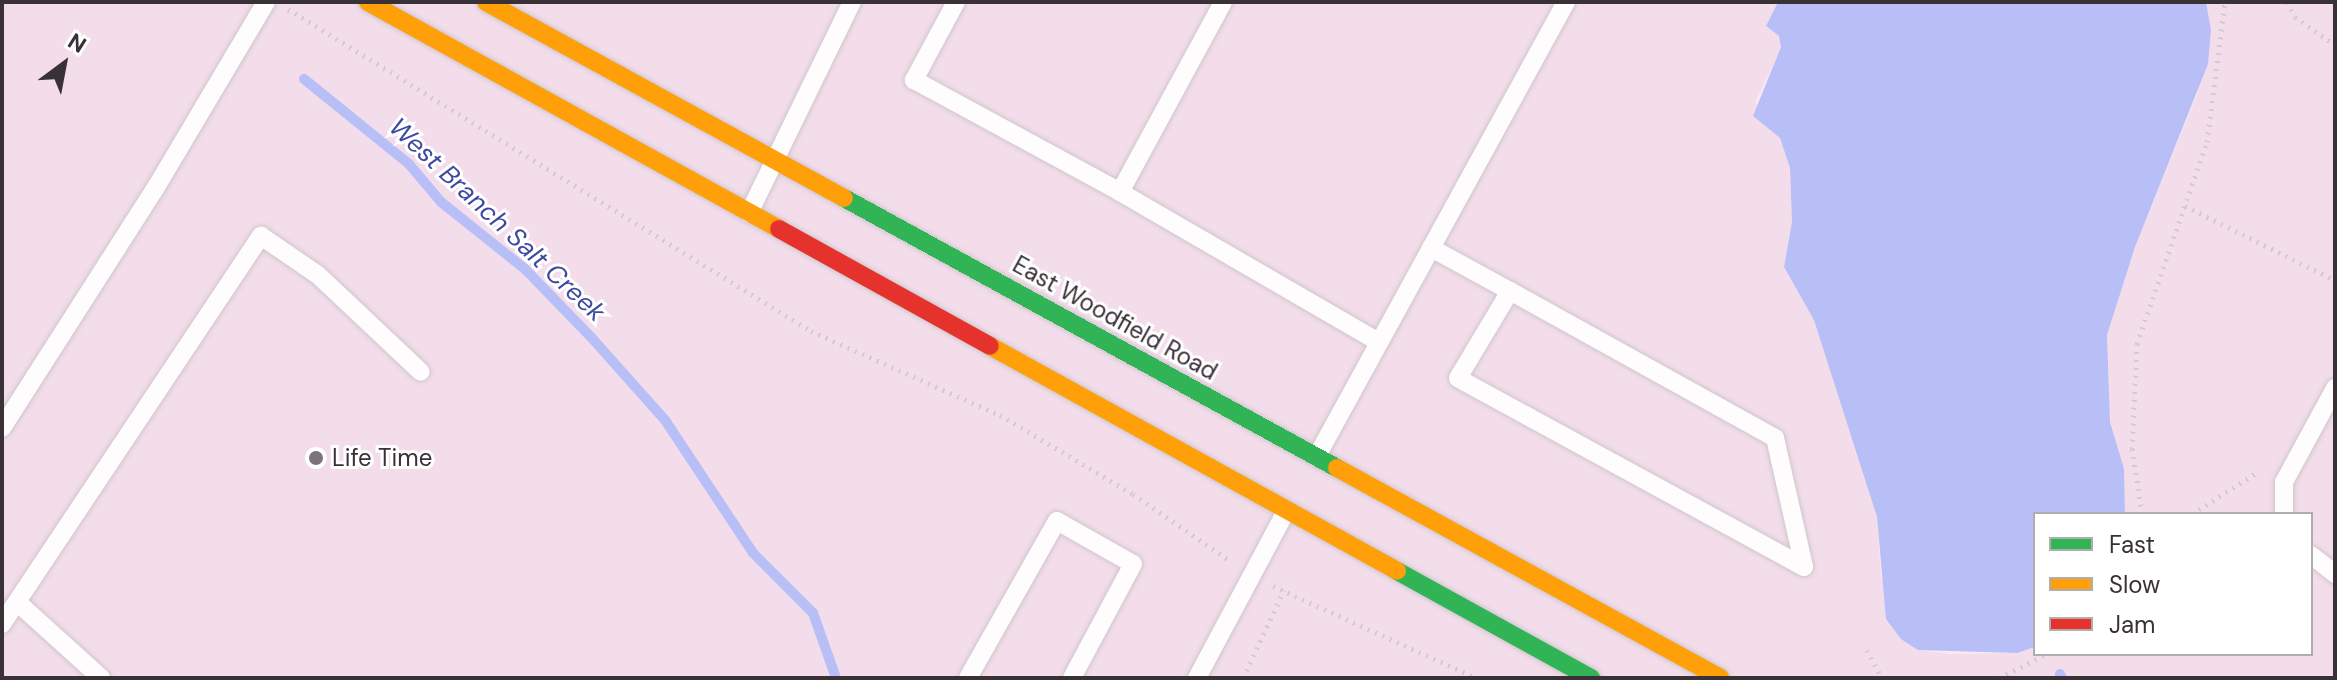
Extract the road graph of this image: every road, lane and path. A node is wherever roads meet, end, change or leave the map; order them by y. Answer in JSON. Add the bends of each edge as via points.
{"nodes":[{"id":1,"x":368,"y":2,"type":"edge"},
{"id":2,"x":486,"y":2,"type":"edge"},
{"id":3,"x":852,"y":2,"type":"edge"},
{"id":4,"x":956,"y":2,"type":"edge"},
{"id":5,"x":1223,"y":2,"type":"edge"},
{"id":6,"x":1566,"y":2,"type":"edge"},
{"id":7,"x":2225,"y":2,"type":"edge"},
{"id":8,"x":2287,"y":2,"type":"edge"},
{"id":9,"x":274,"y":5,"type":"edge"},
{"id":10,"x":2335,"y":45,"type":"edge"},
{"id":11,"x":775,"y":157,"type":"junction"},
{"id":12,"x":1120,"y":192,"type":"junction"},
{"id":13,"x":2185,"y":206,"type":"junction"},
{"id":14,"x":749,"y":213,"type":"junction"},
{"id":15,"x":1431,"y":248,"type":"junction"},
{"id":16,"x":2335,"y":280,"type":"edge"},
{"id":17,"x":1510,"y":291,"type":"junction"},
{"id":18,"x":1379,"y":342,"type":"junction"},
{"id":19,"x":421,"y":372,"type":"dead end"},
{"id":20,"x":2335,"y":388,"type":"edge"},
{"id":21,"x":2,"y":428,"type":"edge"},
{"id":22,"x":1317,"y":456,"type":"junction"},
{"id":23,"x":2269,"y":465,"type":"dead end"},
{"id":24,"x":1286,"y":511,"type":"junction"},
{"id":25,"x":2142,"y":512,"type":"edge"},
{"id":26,"x":2195,"y":512,"type":"edge"},
{"id":27,"x":2284,"y":512,"type":"edge"},
{"id":28,"x":2313,"y":557,"type":"edge"},
{"id":29,"x":1248,"y":574,"type":"junction"},
{"id":30,"x":2335,"y":574,"type":"edge"},
{"id":31,"x":1284,"y":590,"type":"junction"},
{"id":32,"x":17,"y":602,"type":"junction"},
{"id":33,"x":2,"y":624,"type":"edge"},
{"id":34,"x":1867,"y":650,"type":"dead end"},
{"id":35,"x":2043,"y":656,"type":"edge"},
{"id":36,"x":101,"y":678,"type":"edge"},
{"id":37,"x":968,"y":678,"type":"edge"},
{"id":38,"x":1072,"y":678,"type":"edge"},
{"id":39,"x":1197,"y":678,"type":"edge"},
{"id":40,"x":1243,"y":678,"type":"edge"},
{"id":41,"x":1477,"y":678,"type":"edge"},
{"id":42,"x":1591,"y":678,"type":"edge"},
{"id":43,"x":1720,"y":678,"type":"edge"},
{"id":44,"x":1882,"y":678,"type":"edge"},
{"id":45,"x":1999,"y":678,"type":"edge"}],
"edges":[{"from":1,"to":14,"type":"street"},
{"from":2,"to":11,"type":"street","name":"East Woodfield Road"},
{"from":3,"to":11,"type":"lane"},
{"from":4,"to":12,"type":"lane","via":[[914,80]]},
{"from":5,"to":12,"type":"lane"},
{"from":6,"to":15,"type":"lane"},
{"from":7,"to":13,"type":"path","via":[[2207,142]]},
{"from":8,"to":10,"type":"path","via":[[2305,26]]},
{"from":9,"to":21,"type":"lane"},
{"from":9,"to":29,"type":"path","via":[[811,331],[1000,415],[1133,494]]},
{"from":11,"to":14,"type":"lane"},
{"from":11,"to":22,"type":"street","name":"East Woodfield Road"},
{"from":12,"to":18,"type":"lane"},
{"from":13,"to":16,"type":"path"},
{"from":13,"to":25,"type":"path","via":[[2137,344],[2132,449]]},
{"from":14,"to":24,"type":"street"},
{"from":15,"to":17,"type":"lane"},
{"from":15,"to":18,"type":"lane"},
{"from":17,"to":17,"type":"lane","via":[[1775,438],[1804,567],[1458,378]]},
{"from":18,"to":22,"type":"lane"},
{"from":19,"to":32,"type":"lane","via":[[318,275],[261,236]]},
{"from":20,"to":27,"type":"lane","via":[[2284,482]]},
{"from":22,"to":43,"type":"street","name":"East Woodfield Road"},
{"from":23,"to":26,"type":"path"},
{"from":24,"to":29,"type":"lane"},
{"from":24,"to":42,"type":"street"},
{"from":28,"to":30,"type":"lane"},
{"from":29,"to":31,"type":"path"},
{"from":29,"to":39,"type":"lane"},
{"from":31,"to":40,"type":"path"},
{"from":31,"to":41,"type":"path"},
{"from":32,"to":33,"type":"lane"},
{"from":32,"to":36,"type":"lane"},
{"from":34,"to":44,"type":"path"},
{"from":35,"to":45,"type":"path"},
{"from":37,"to":38,"type":"lane","via":[[1057,521],[1133,564]]}]}
